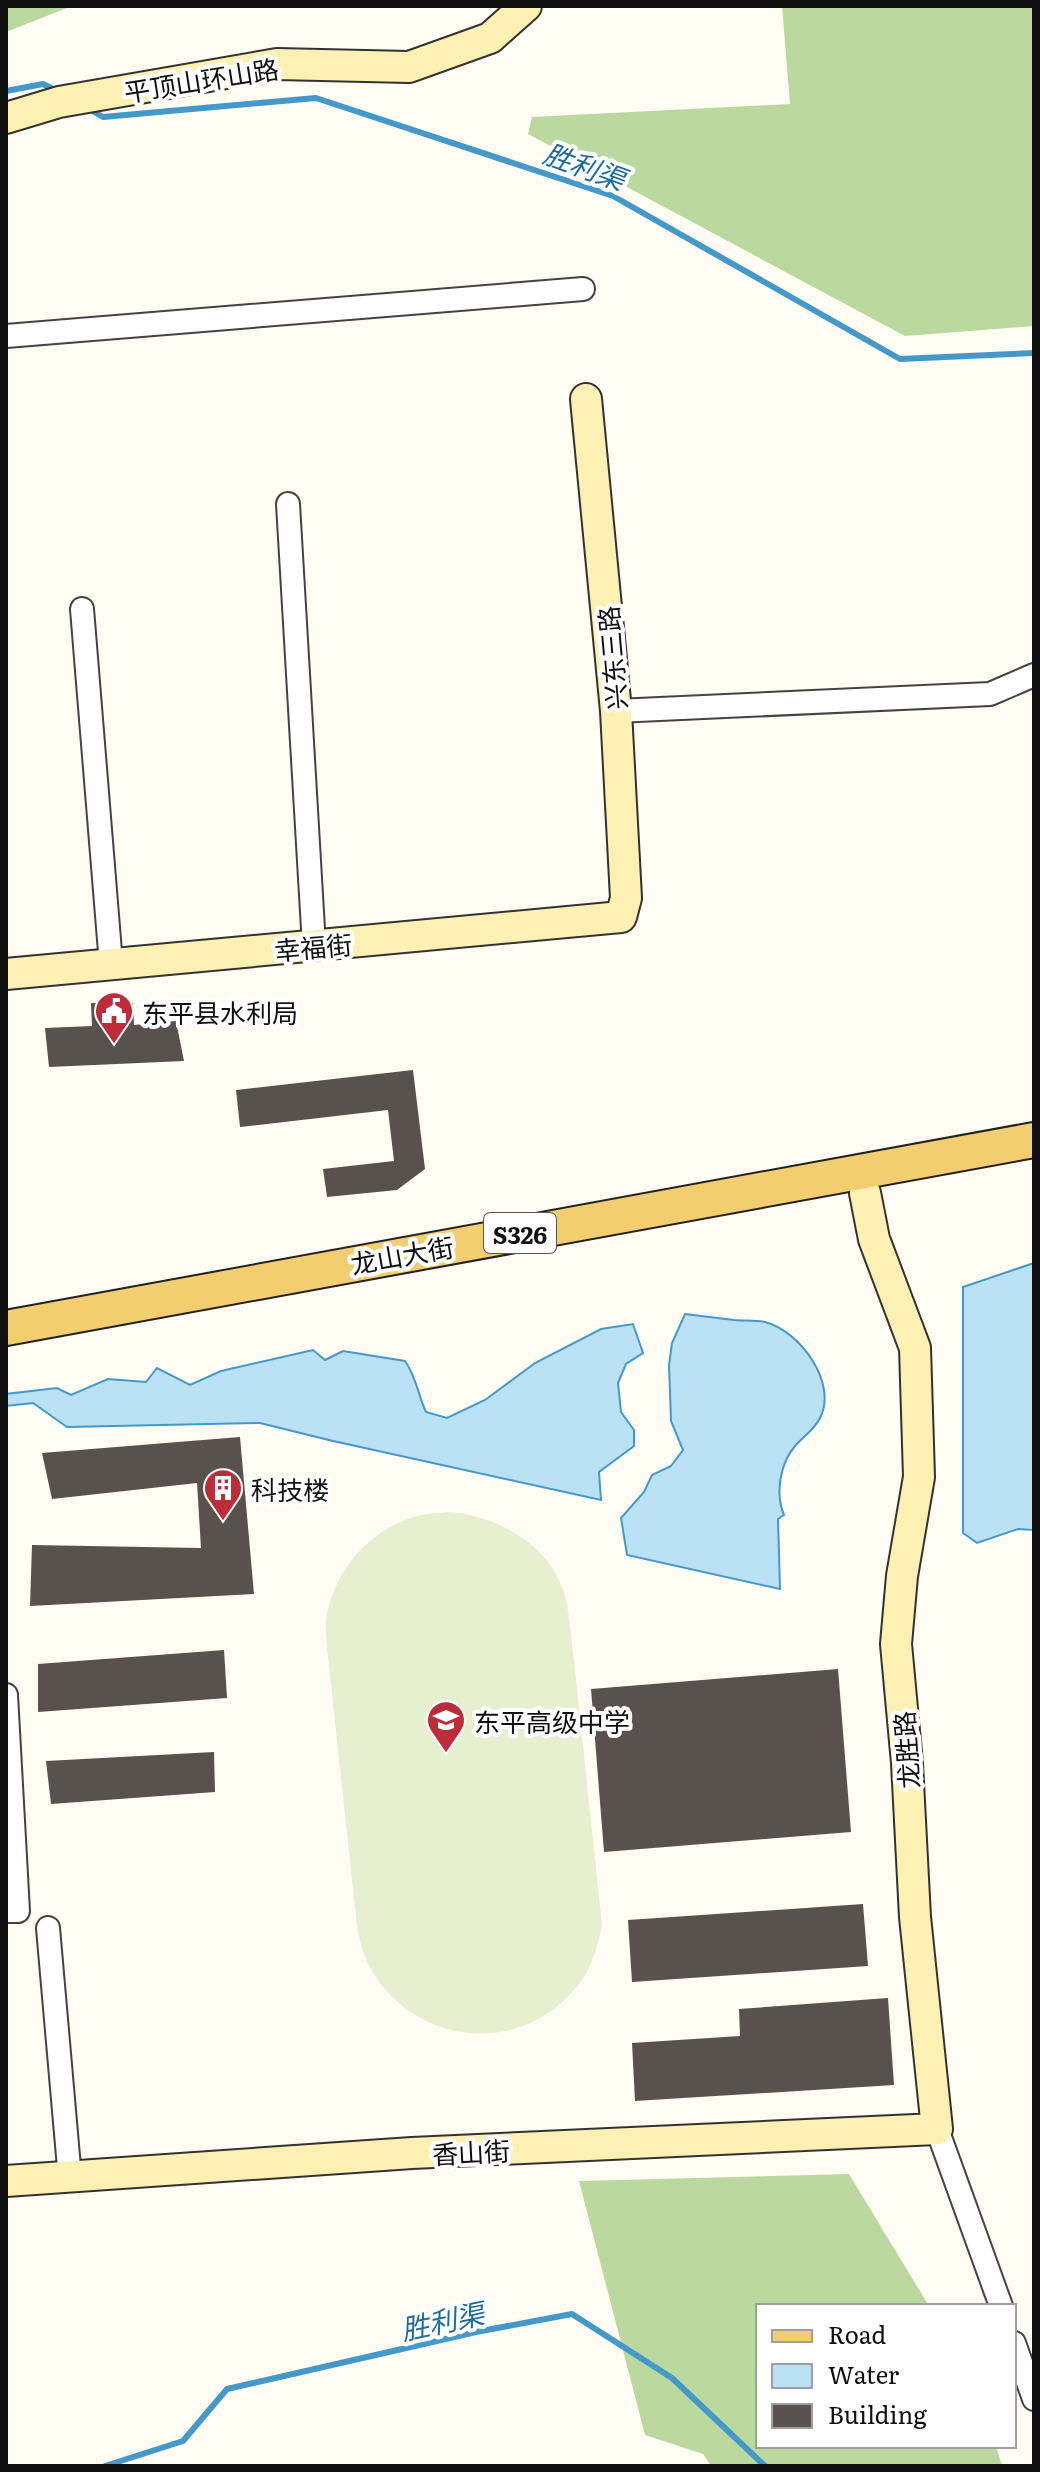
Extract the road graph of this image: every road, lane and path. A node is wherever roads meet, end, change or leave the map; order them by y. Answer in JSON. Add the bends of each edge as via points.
{"nodes":[{"id":1,"x":526,"y":6,"type":"edge"},
{"id":2,"x":6,"y":118,"type":"edge"},
{"id":3,"x":583,"y":289,"type":"dead end"},
{"id":4,"x":6,"y":336,"type":"edge"},
{"id":5,"x":586,"y":399,"type":"dead end"},
{"id":6,"x":288,"y":504,"type":"dead end"},
{"id":7,"x":82,"y":609,"type":"dead end"},
{"id":8,"x":1034,"y":675,"type":"edge"},
{"id":9,"x":616,"y":711,"type":"junction"},
{"id":10,"x":621,"y":917,"type":"joint"},
{"id":11,"x":314,"y":946,"type":"junction"},
{"id":12,"x":111,"y":964,"type":"junction"},
{"id":13,"x":6,"y":974,"type":"edge"},
{"id":14,"x":1034,"y":1140,"type":"edge"},
{"id":15,"x":1034,"y":1163,"type":"edge"},
{"id":16,"x":865,"y":1193,"type":"junction"},
{"id":17,"x":6,"y":1314,"type":"edge"},
{"id":18,"x":6,"y":1328,"type":"edge"},
{"id":19,"x":6,"y":1346,"type":"edge"},
{"id":20,"x":6,"y":1695,"type":"edge"},
{"id":21,"x":6,"y":1911,"type":"edge"},
{"id":22,"x":48,"y":1928,"type":"dead end"},
{"id":23,"x":937,"y":2129,"type":"junction"},
{"id":24,"x":70,"y":2179,"type":"junction"},
{"id":25,"x":6,"y":2181,"type":"edge"},
{"id":26,"x":1000,"y":2304,"type":"edge"},
{"id":27,"x":1016,"y":2349,"type":"edge"},
{"id":28,"x":1034,"y":2399,"type":"edge"}],
"edges":[{"from":1,"to":2,"type":"street","name":"平顶山环山路","via":[[490,38],[409,67],[277,64],[59,102]]},
{"from":3,"to":4,"type":"street"},
{"from":5,"to":9,"type":"street","name":"兴东三路"},
{"from":6,"to":11,"type":"street"},
{"from":7,"to":12,"type":"street"},
{"from":8,"to":9,"type":"street","via":[[990,694]]},
{"from":9,"to":10,"type":"street","name":"兴东三路","via":[[626,898]]},
{"from":10,"to":11,"type":"street","name":"幸福街"},
{"from":11,"to":12,"type":"street","name":"幸福街"},
{"from":12,"to":13,"type":"street","name":"幸福街"},
{"from":14,"to":18,"type":"main road","name":"龙山大街","number":"S326"},
{"from":15,"to":16,"type":"main road","name":"龙山大街","number":"S326"},
{"from":16,"to":19,"type":"main road","name":"龙山大街","number":"S326"},
{"from":16,"to":23,"type":"street","name":"龙胜路","via":[[874,1239],[915,1348],[919,1477],[896,1644],[915,1917]]},
{"from":17,"to":18,"type":"street"},
{"from":20,"to":21,"type":"street","via":[[18,1911]]},
{"from":22,"to":24,"type":"street"},
{"from":23,"to":24,"type":"street","name":"香山街","via":[[412,2153]]},
{"from":23,"to":26,"type":"street","name":"龙胜路"},
{"from":24,"to":25,"type":"street","name":"香山街"},
{"from":27,"to":28,"type":"street"}]}
